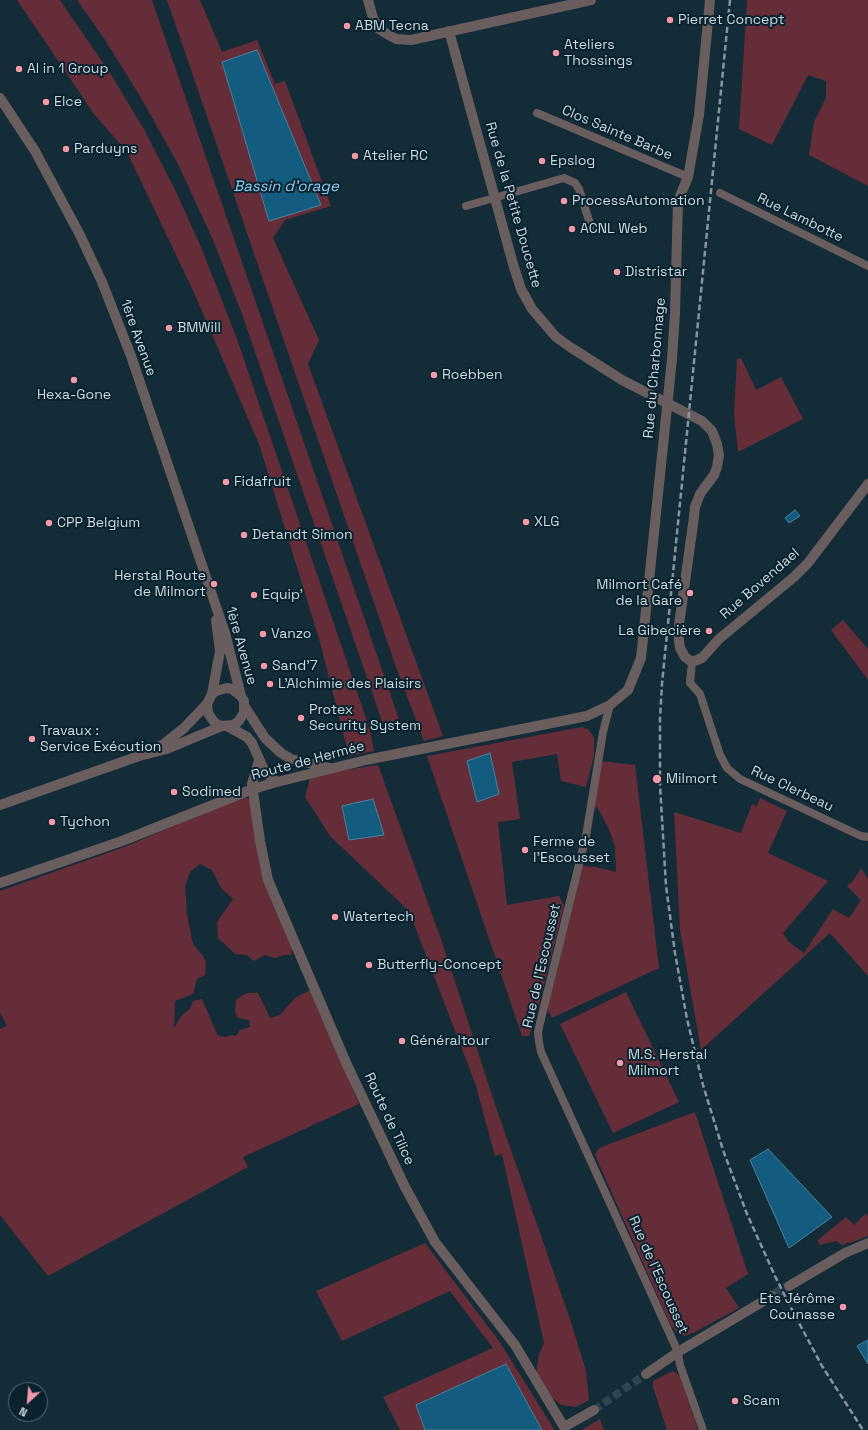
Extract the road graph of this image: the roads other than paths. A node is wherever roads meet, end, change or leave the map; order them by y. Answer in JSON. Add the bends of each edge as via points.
{"nodes":[{"id":1,"x":368,"y":0,"type":"edge"},
{"id":2,"x":591,"y":0,"type":"edge"},
{"id":3,"x":710,"y":0,"type":"edge"},
{"id":4,"x":449,"y":31,"type":"junction"},
{"id":5,"x":0,"y":98,"type":"edge"},
{"id":6,"x":537,"y":113,"type":"dead end"},
{"id":7,"x":688,"y":177,"type":"junction"},
{"id":8,"x":720,"y":193,"type":"dead end"},
{"id":9,"x":496,"y":198,"type":"junction"},
{"id":10,"x":466,"y":206,"type":"dead end"},
{"id":11,"x":592,"y":230,"type":"dead end"},
{"id":12,"x":868,"y":266,"type":"edge"},
{"id":13,"x":868,"y":484,"type":"edge"},
{"id":14,"x":214,"y":604,"type":"junction"},
{"id":15,"x":692,"y":662,"type":"junction"},
{"id":16,"x":628,"y":690,"type":"joint"},
{"id":17,"x":212,"y":694,"type":"junction"},
{"id":18,"x":241,"y":696,"type":"junction"},
{"id":19,"x":207,"y":704,"type":"junction"},
{"id":20,"x":610,"y":705,"type":"junction"},
{"id":21,"x":245,"y":707,"type":"junction"},
{"id":22,"x":225,"y":726,"type":"junction"},
{"id":23,"x":139,"y":756,"type":"junction"},
{"id":24,"x":291,"y":759,"type":"junction"},
{"id":25,"x":259,"y":760,"type":"junction"},
{"id":26,"x":332,"y":768,"type":"junction"},
{"id":27,"x":292,"y":778,"type":"junction"},
{"id":28,"x":277,"y":782,"type":"junction"},
{"id":29,"x":253,"y":789,"type":"junction"},
{"id":30,"x":0,"y":805,"type":"edge"},
{"id":31,"x":868,"y":837,"type":"edge"},
{"id":32,"x":0,"y":883,"type":"edge"},
{"id":33,"x":868,"y":1243,"type":"edge"},
{"id":34,"x":789,"y":1286,"type":"tunnel mouth"},
{"id":35,"x":772,"y":1296,"type":"tunnel mouth"},
{"id":36,"x":678,"y":1352,"type":"junction"},
{"id":37,"x":646,"y":1374,"type":"tunnel mouth"},
{"id":38,"x":594,"y":1410,"type":"tunnel mouth"},
{"id":39,"x":564,"y":1428,"type":"edge"},
{"id":40,"x":703,"y":1430,"type":"edge"}],
"edges":[{"from":1,"to":4,"type":"street","via":[[379,28],[396,39],[411,40]]},
{"from":2,"to":4,"type":"street"},
{"from":3,"to":7,"type":"street","name":"Rue du Charbonnage","via":[[699,115]]},
{"from":4,"to":9,"type":"street","name":"Rue de la Petite Doucette"},
{"from":5,"to":14,"type":"street","name":"1ère Avenue","via":[[58,191],[102,282],[131,356]]},
{"from":6,"to":7,"type":"street","name":"Clos Sainte Barbe"},
{"from":7,"to":16,"type":"street","name":"Rue du Charbonnage","via":[[678,201],[672,359],[641,658]]},
{"from":8,"to":12,"type":"street","name":"Rue Lambotte"},
{"from":9,"to":10,"type":"street"},
{"from":9,"to":11,"type":"street","via":[[564,178],[576,183]]},
{"from":9,"to":15,"type":"street","name":"Rue de la Petite Doucette","via":[[521,289],[532,309],[556,337],[622,380],[702,421],[712,431],[719,455],[717,467],[695,507],[678,632],[680,648],[685,657]]},
{"from":13,"to":15,"type":"street","name":"Rue Bovendael","via":[[808,563],[776,593],[719,639],[702,658]]},
{"from":14,"to":17,"type":"street","name":"1ère Avenue","via":[[220,651]]},
{"from":14,"to":18,"type":"street","name":"1ère Avenue"},
{"from":15,"to":31,"type":"street","name":"Rue Clerbeau","via":[[690,683],[700,694],[720,755],[731,772],[740,780]]},
{"from":16,"to":20,"type":"street","name":"Route de Hermée"},
{"from":17,"to":18,"type":"street","name":"1ère Avenue","via":[[227,688]]},
{"from":17,"to":19,"type":"street","name":"1ère Avenue"},
{"from":18,"to":21,"type":"street","name":"1ère Avenue"},
{"from":19,"to":22,"type":"street","via":[[208,713],[216,724]]},
{"from":19,"to":23,"type":"street","name":"1ère Avenue","via":[[164,744]]},
{"from":20,"to":26,"type":"street","name":"Route de Hermée","via":[[587,716]]},
{"from":20,"to":36,"type":"street","name":"Rue de l'Escousset","via":[[603,732],[586,836],[540,1023],[539,1042],[541,1052]]},
{"from":21,"to":22,"type":"street","name":"1ère Avenue","via":[[238,722]]},
{"from":21,"to":24,"type":"street","name":"1ère Avenue","via":[[265,738]]},
{"from":22,"to":23,"type":"street","name":"1ère Avenue","via":[[167,749]]},
{"from":22,"to":25,"type":"street","via":[[246,737],[252,743]]},
{"from":23,"to":30,"type":"street"},
{"from":24,"to":26,"type":"street","name":"1ère Avenue"},
{"from":24,"to":27,"type":"street","via":[[294,771]]},
{"from":25,"to":28,"type":"street","via":[[265,772]]},
{"from":25,"to":29,"type":"street"},
{"from":26,"to":27,"type":"street","name":"Route de Hermée"},
{"from":27,"to":28,"type":"street","name":"Route de Hermée"},
{"from":28,"to":29,"type":"street","name":"Route de Hermée"},
{"from":29,"to":32,"type":"street","name":"Route de Hermée","via":[[122,841]]},
{"from":29,"to":39,"type":"street","name":"Route de Tilice","via":[[268,880],[405,1187],[434,1242],[515,1345]]},
{"from":33,"to":34,"type":"street","via":[[845,1252]]},
{"from":35,"to":36,"type":"street"},
{"from":36,"to":37,"type":"street"},
{"from":36,"to":40,"type":"street","name":"Rue de l'Escousset","via":[[680,1365]]},
{"from":38,"to":39,"type":"street"}]}
